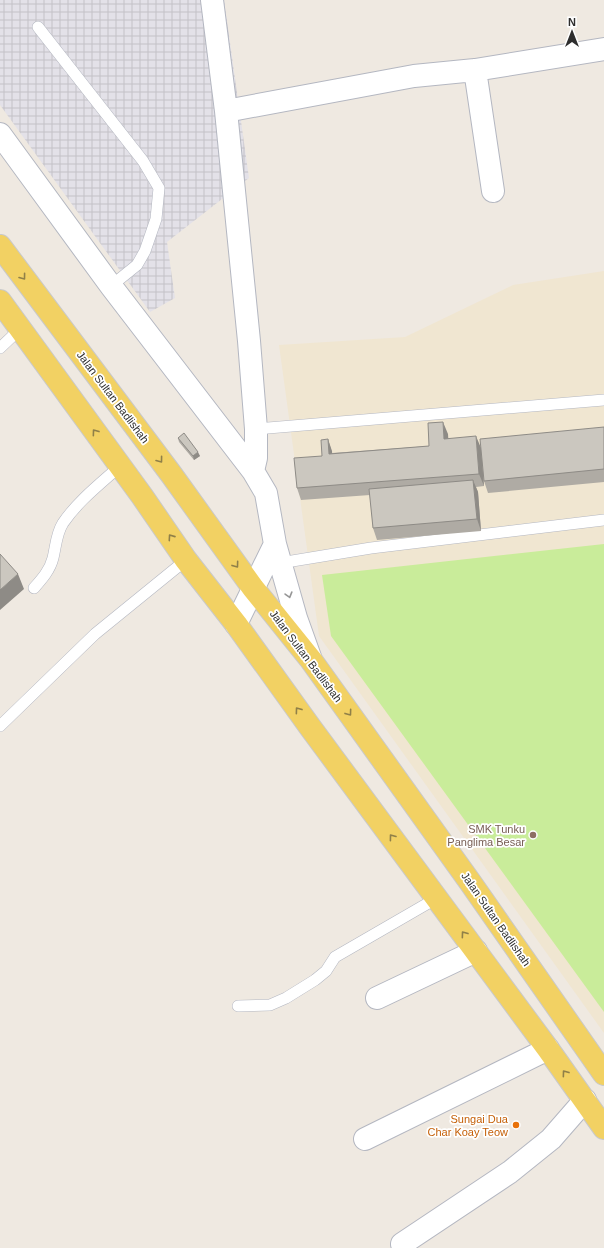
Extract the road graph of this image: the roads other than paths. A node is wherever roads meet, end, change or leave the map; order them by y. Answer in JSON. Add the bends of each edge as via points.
{"nodes":[{"id":1,"x":212,"y":0,"type":"edge"},
{"id":2,"x":38,"y":27,"type":"dead end"},
{"id":3,"x":604,"y":49,"type":"edge"},
{"id":4,"x":475,"y":70,"type":"junction"},
{"id":5,"x":226,"y":111,"type":"junction"},
{"id":6,"x":0,"y":134,"type":"edge"},
{"id":7,"x":493,"y":191,"type":"dead end"},
{"id":8,"x":0,"y":246,"type":"edge"},
{"id":9,"x":111,"y":286,"type":"junction"},
{"id":10,"x":0,"y":301,"type":"edge"},
{"id":11,"x":20,"y":329,"type":"junction"},
{"id":12,"x":0,"y":348,"type":"edge"},
{"id":13,"x":604,"y":400,"type":"edge"},
{"id":14,"x":256,"y":429,"type":"junction"},
{"id":15,"x":120,"y":466,"type":"junction"},
{"id":16,"x":253,"y":472,"type":"junction"},
{"id":17,"x":604,"y":520,"type":"edge"},
{"id":18,"x":277,"y":553,"type":"junction"},
{"id":19,"x":186,"y":560,"type":"junction"},
{"id":20,"x":34,"y":588,"type":"dead end"},
{"id":21,"x":253,"y":588,"type":"junction"},
{"id":22,"x":236,"y":624,"type":"junction"},
{"id":23,"x":311,"y":660,"type":"junction"},
{"id":24,"x":0,"y":726,"type":"edge"},
{"id":25,"x":437,"y":898,"type":"junction"},
{"id":26,"x":476,"y":951,"type":"junction"},
{"id":27,"x":377,"y":998,"type":"dead end"},
{"id":28,"x":238,"y":1006,"type":"dead end"},
{"id":29,"x":548,"y":1049,"type":"junction"},
{"id":30,"x":604,"y":1074,"type":"edge"},
{"id":31,"x":585,"y":1100,"type":"junction"},
{"id":32,"x":604,"y":1128,"type":"edge"},
{"id":33,"x":365,"y":1139,"type":"dead end"},
{"id":34,"x":402,"y":1244,"type":"dead end"}],
"edges":[{"from":1,"to":5,"type":"street"},
{"from":2,"to":9,"type":"lane","via":[[143,161],[159,188],[156,219],[145,251],[137,265]]},
{"from":3,"to":4,"type":"street"},
{"from":4,"to":5,"type":"street","via":[[414,76]]},
{"from":4,"to":7,"type":"street"},
{"from":5,"to":14,"type":"street"},
{"from":6,"to":9,"type":"street"},
{"from":8,"to":21,"type":"main road","name":"Jalan Sultan Badlishah","one_way":true},
{"from":9,"to":16,"type":"street"},
{"from":10,"to":11,"type":"main road"},
{"from":11,"to":12,"type":"lane"},
{"from":15,"to":11,"type":"main road","one_way":true},
{"from":13,"to":14,"type":"lane"},
{"from":14,"to":16,"type":"street","via":[[256,458]]},
{"from":19,"to":15,"type":"main road","one_way":true},
{"from":15,"to":20,"type":"lane","via":[[86,496],[63,523],[56,540],[53,559],[45,576]]},
{"from":16,"to":18,"type":"street","via":[[266,493]]},
{"from":17,"to":18,"type":"lane","via":[[371,548]]},
{"from":18,"to":21,"type":"street"},
{"from":18,"to":23,"type":"street","one_way":true},
{"from":19,"to":22,"type":"main road"},
{"from":19,"to":24,"type":"lane","via":[[96,634]]},
{"from":21,"to":22,"type":"street"},
{"from":21,"to":23,"type":"main road","name":"Jalan Sultan Badlishah"},
{"from":25,"to":22,"type":"main road","one_way":true},
{"from":23,"to":30,"type":"main road","name":"Jalan Sultan Badlishah","one_way":true},
{"from":26,"to":25,"type":"main road","one_way":true},
{"from":25,"to":28,"type":"lane","via":[[335,957],[316,980],[286,998],[266,1005]]},
{"from":26,"to":27,"type":"street"},
{"from":26,"to":29,"type":"main road"},
{"from":31,"to":29,"type":"main road","one_way":true},
{"from":29,"to":33,"type":"street"},
{"from":31,"to":32,"type":"main road"},
{"from":31,"to":34,"type":"street","via":[[551,1139],[510,1172]]}]}
